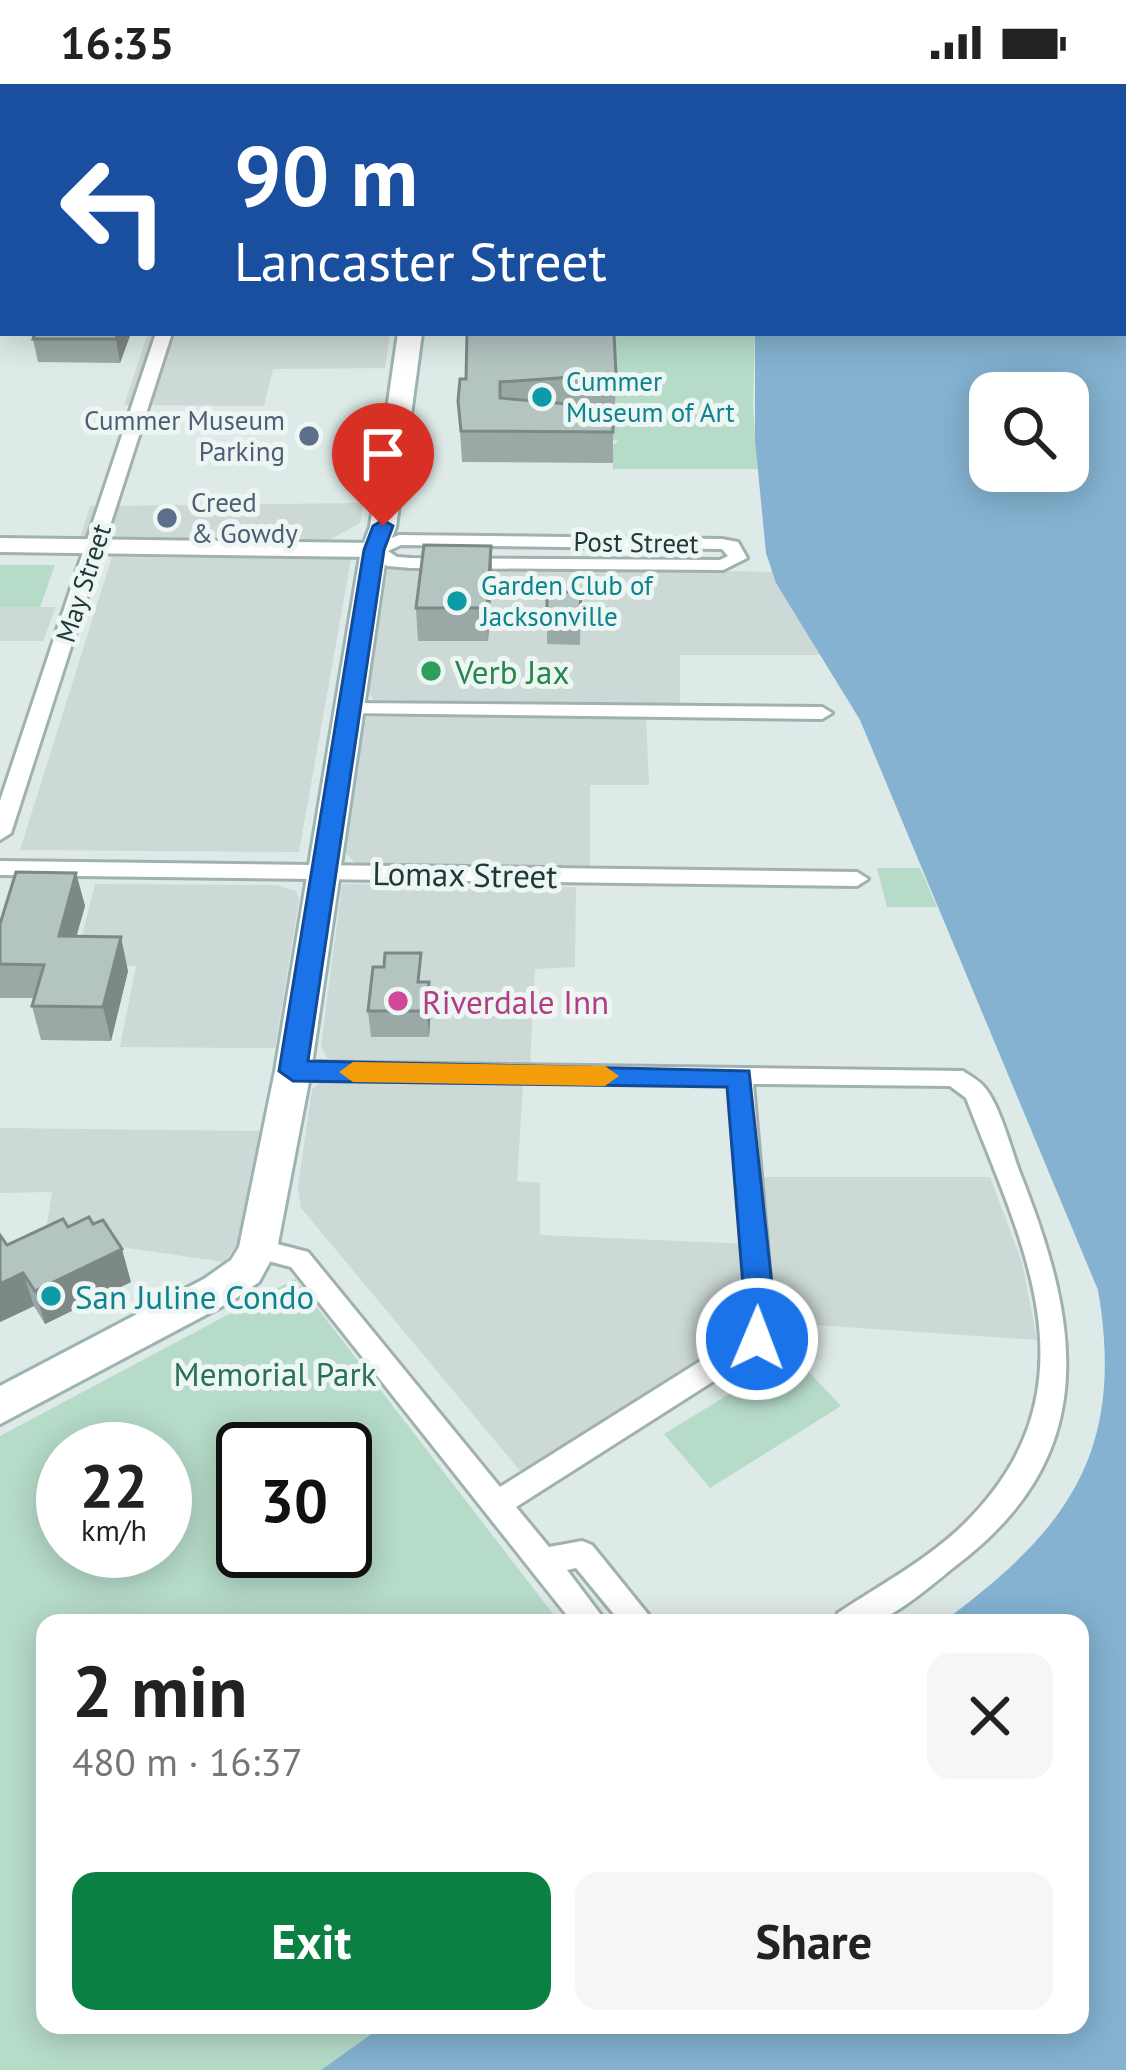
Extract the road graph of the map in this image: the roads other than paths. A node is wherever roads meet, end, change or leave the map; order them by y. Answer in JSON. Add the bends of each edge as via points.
{"nodes":[{"id":1,"x":163,"y":336,"type":"edge"},
{"id":2,"x":399,"y":336,"type":"edge"},
{"id":3,"x":410,"y":336,"type":"edge"},
{"id":4,"x":0,"y":544,"type":"edge"},
{"id":5,"x":95,"y":546,"type":"junction"},
{"id":6,"x":374,"y":550,"type":"junction"},
{"id":7,"x":349,"y":709,"type":"junction"},
{"id":8,"x":822,"y":713,"type":"dead end"},
{"id":9,"x":0,"y":833,"type":"edge"},
{"id":10,"x":0,"y":868,"type":"edge"},
{"id":11,"x":323,"y":872,"type":"junction"},
{"id":12,"x":857,"y":879,"type":"dead end"},
{"id":13,"x":293,"y":1071,"type":"junction"},
{"id":14,"x":740,"y":1078,"type":"junction"},
{"id":15,"x":258,"y":1249,"type":"junction"},
{"id":16,"x":0,"y":1406,"type":"edge"},
{"id":17,"x":498,"y":1503,"type":"junction"},
{"id":18,"x":543,"y":1561,"type":"junction"},
{"id":19,"x":585,"y":1614,"type":"edge"},
{"id":20,"x":633,"y":1614,"type":"edge"},
{"id":21,"x":861,"y":1614,"type":"edge"}],
"edges":[{"from":1,"to":5,"type":"street","name":"May Street"},
{"from":2,"to":6,"type":"main road","via":[[366,527]]},
{"from":3,"to":6,"type":"main road"},
{"from":4,"to":5,"type":"street","name":"Post Street"},
{"from":5,"to":6,"type":"street","name":"Post Street"},
{"from":5,"to":9,"type":"street","name":"May Street"},
{"from":6,"to":6,"type":"street","name":"Post Street","via":[[411,563],[723,565],[738,558],[732,546],[710,543],[399,540]]},
{"from":6,"to":7,"type":"main road"},
{"from":7,"to":8,"type":"street"},
{"from":7,"to":11,"type":"main road"},
{"from":10,"to":11,"type":"street","name":"Lomax Street"},
{"from":11,"to":12,"type":"street","name":"Lomax Street"},
{"from":11,"to":13,"type":"main road"},
{"from":13,"to":14,"type":"street"},
{"from":13,"to":15,"type":"main road"},
{"from":14,"to":17,"type":"street","via":[[757,1339]]},
{"from":14,"to":21,"type":"street","via":[[955,1077],[976,1093],[1043,1273],[1059,1362],[1040,1442],[984,1524]]},
{"from":15,"to":16,"type":"main road","via":[[232,1282]]},
{"from":15,"to":17,"type":"street","via":[[299,1259]]},
{"from":17,"to":18,"type":"street"},
{"from":18,"to":19,"type":"street"},
{"from":18,"to":20,"type":"street","via":[[582,1554]]}]}
